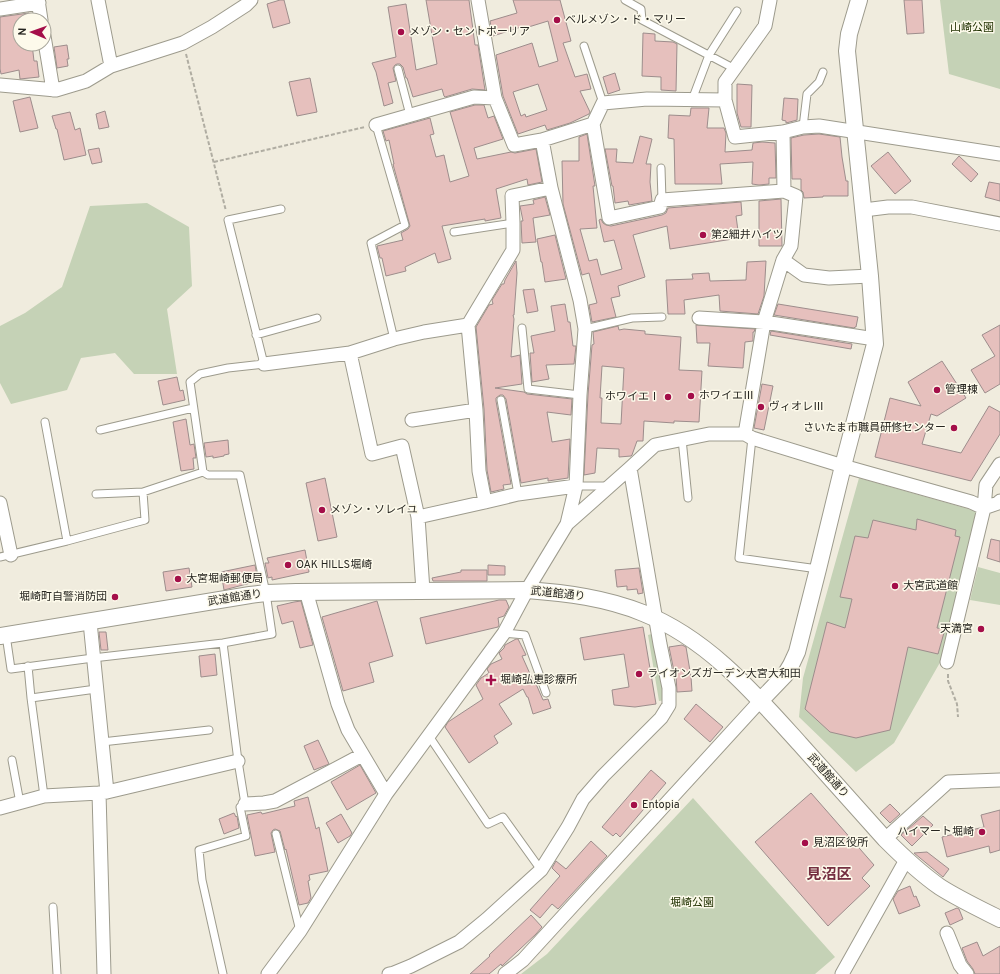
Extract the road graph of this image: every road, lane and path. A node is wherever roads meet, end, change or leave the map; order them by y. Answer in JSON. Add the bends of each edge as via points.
{"nodes":[{"id":1,"x":98,"y":0,"type":"edge"},
{"id":2,"x":251,"y":0,"type":"edge"},
{"id":3,"x":478,"y":0,"type":"edge"},
{"id":4,"x":625,"y":0,"type":"edge"},
{"id":5,"x":770,"y":0,"type":"edge"},
{"id":6,"x":858,"y":0,"type":"edge"},
{"id":7,"x":39,"y":2,"type":"edge"},
{"id":8,"x":0,"y":9,"type":"edge"},
{"id":9,"x":737,"y":11,"type":"dead end"},
{"id":10,"x":41,"y":12,"type":"edge"},
{"id":11,"x":182,"y":42,"type":"junction"},
{"id":12,"x":584,"y":46,"type":"dead end"},
{"id":13,"x":47,"y":52,"type":"edge"},
{"id":14,"x":709,"y":55,"type":"junction"},
{"id":15,"x":111,"y":66,"type":"junction"},
{"id":16,"x":398,"y":69,"type":"dead end"},
{"id":17,"x":735,"y":69,"type":"junction"},
{"id":18,"x":822,"y":72,"type":"dead end"},
{"id":19,"x":0,"y":85,"type":"edge"},
{"id":20,"x":53,"y":90,"type":"junction"},
{"id":21,"x":495,"y":98,"type":"junction"},
{"id":22,"x":692,"y":100,"type":"junction"},
{"id":23,"x":725,"y":100,"type":"junction"},
{"id":24,"x":603,"y":103,"type":"junction"},
{"id":25,"x":410,"y":115,"type":"junction"},
{"id":26,"x":592,"y":124,"type":"junction"},
{"id":27,"x":376,"y":125,"type":"junction"},
{"id":28,"x":803,"y":127,"type":"junction"},
{"id":29,"x":855,"y":131,"type":"junction"},
{"id":30,"x":783,"y":132,"type":"junction"},
{"id":31,"x":542,"y":140,"type":"junction"},
{"id":32,"x":1000,"y":154,"type":"edge"},
{"id":33,"x":214,"y":162,"type":"junction"},
{"id":34,"x":661,"y":168,"type":"dead end"},
{"id":35,"x":551,"y":188,"type":"junction"},
{"id":36,"x":784,"y":191,"type":"junction"},
{"id":37,"x":662,"y":200,"type":"junction"},
{"id":38,"x":281,"y":209,"type":"dead end"},
{"id":39,"x":864,"y":210,"type":"junction"},
{"id":40,"x":228,"y":220,"type":"junction"},
{"id":41,"x":514,"y":222,"type":"junction"},
{"id":42,"x":1000,"y":224,"type":"edge"},
{"id":43,"x":454,"y":232,"type":"dead end"},
{"id":44,"x":783,"y":260,"type":"junction"},
{"id":45,"x":870,"y":276,"type":"junction"},
{"id":46,"x":662,"y":317,"type":"dead end"},
{"id":47,"x":317,"y":318,"type":"dead end"},
{"id":48,"x":699,"y":318,"type":"dead end"},
{"id":49,"x":764,"y":322,"type":"junction"},
{"id":50,"x":468,"y":325,"type":"junction"},
{"id":51,"x":522,"y":328,"type":"dead end"},
{"id":52,"x":585,"y":329,"type":"junction"},
{"id":53,"x":256,"y":335,"type":"junction"},
{"id":54,"x":394,"y":339,"type":"junction"},
{"id":55,"x":875,"y":340,"type":"junction"},
{"id":56,"x":350,"y":353,"type":"junction"},
{"id":57,"x":264,"y":364,"type":"junction"},
{"id":58,"x":580,"y":395,"type":"junction"},
{"id":59,"x":501,"y":400,"type":"dead end"},
{"id":60,"x":193,"y":408,"type":"junction"},
{"id":61,"x":476,"y":410,"type":"junction"},
{"id":62,"x":412,"y":420,"type":"dead end"},
{"id":63,"x":45,"y":422,"type":"dead end"},
{"id":64,"x":100,"y":430,"type":"dead end"},
{"id":65,"x":749,"y":436,"type":"junction"},
{"id":66,"x":682,"y":439,"type":"junction"},
{"id":67,"x":1000,"y":464,"type":"edge"},
{"id":68,"x":843,"y":466,"type":"junction"},
{"id":69,"x":630,"y":468,"type":"junction"},
{"id":70,"x":203,"y":472,"type":"junction"},
{"id":71,"x":576,"y":486,"type":"junction"},
{"id":72,"x":610,"y":486,"type":"junction"},
{"id":73,"x":143,"y":492,"type":"junction"},
{"id":74,"x":96,"y":494,"type":"dead end"},
{"id":75,"x":518,"y":494,"type":"junction"},
{"id":76,"x":688,"y":498,"type":"dead end"},
{"id":77,"x":1000,"y":501,"type":"edge"},
{"id":78,"x":484,"y":502,"type":"junction"},
{"id":79,"x":0,"y":503,"type":"edge"},
{"id":80,"x":984,"y":508,"type":"junction"},
{"id":81,"x":418,"y":517,"type":"junction"},
{"id":82,"x":566,"y":524,"type":"junction"},
{"id":83,"x":67,"y":541,"type":"junction"},
{"id":84,"x":5,"y":556,"type":"edge"},
{"id":85,"x":818,"y":569,"type":"junction"},
{"id":86,"x":527,"y":590,"type":"junction"},
{"id":87,"x":306,"y":591,"type":"junction"},
{"id":88,"x":423,"y":591,"type":"junction"},
{"id":89,"x":266,"y":593,"type":"junction"},
{"id":90,"x":656,"y":619,"type":"junction"},
{"id":91,"x":90,"y":622,"type":"junction"},
{"id":92,"x":504,"y":633,"type":"junction"},
{"id":93,"x":3,"y":636,"type":"edge"},
{"id":94,"x":223,"y":643,"type":"junction"},
{"id":95,"x":93,"y":658,"type":"junction"},
{"id":96,"x":946,"y":662,"type":"joint"},
{"id":97,"x":28,"y":666,"type":"junction"},
{"id":98,"x":96,"y":689,"type":"junction"},
{"id":99,"x":546,"y":693,"type":"dead end"},
{"id":100,"x":30,"y":698,"type":"junction"},
{"id":101,"x":760,"y":700,"type":"junction"},
{"id":102,"x":958,"y":717,"type":"dead end"},
{"id":103,"x":209,"y":730,"type":"dead end"},
{"id":104,"x":429,"y":736,"type":"junction"},
{"id":105,"x":102,"y":742,"type":"junction"},
{"id":106,"x":362,"y":754,"type":"junction"},
{"id":107,"x":12,"y":760,"type":"dead end"},
{"id":108,"x":238,"y":761,"type":"junction"},
{"id":109,"x":1000,"y":780,"type":"edge"},
{"id":110,"x":103,"y":792,"type":"junction"},
{"id":111,"x":386,"y":794,"type":"junction"},
{"id":112,"x":44,"y":796,"type":"junction"},
{"id":113,"x":20,"y":803,"type":"junction"},
{"id":114,"x":245,"y":804,"type":"junction"},
{"id":115,"x":0,"y":808,"type":"edge"},
{"id":116,"x":276,"y":834,"type":"dead end"},
{"id":117,"x":885,"y":838,"type":"junction"},
{"id":118,"x":906,"y":860,"type":"junction"},
{"id":119,"x":540,"y":870,"type":"junction"},
{"id":120,"x":53,"y":906,"type":"dead end"},
{"id":121,"x":1000,"y":919,"type":"edge"},
{"id":122,"x":300,"y":931,"type":"junction"},
{"id":123,"x":948,"y":933,"type":"dead end"},
{"id":124,"x":57,"y":974,"type":"edge"},
{"id":125,"x":104,"y":974,"type":"edge"},
{"id":126,"x":223,"y":974,"type":"edge"},
{"id":127,"x":268,"y":974,"type":"edge"},
{"id":128,"x":389,"y":974,"type":"edge"},
{"id":129,"x":505,"y":974,"type":"edge"},
{"id":130,"x":842,"y":974,"type":"edge"},
{"id":131,"x":967,"y":974,"type":"edge"}],
"edges":[{"from":1,"to":15,"type":"street"},
{"from":2,"to":11,"type":"street","via":[[212,27]]},
{"from":3,"to":21,"type":"street"},
{"from":4,"to":14,"type":"lane","via":[[641,9],[642,20]]},
{"from":5,"to":17,"type":"street","via":[[765,26]]},
{"from":6,"to":29,"type":"street","via":[[847,51]]},
{"from":7,"to":8,"type":"street"},
{"from":7,"to":10,"type":"street"},
{"from":9,"to":14,"type":"lane"},
{"from":11,"to":15,"type":"street"},
{"from":11,"to":33,"type":"path"},
{"from":12,"to":24,"type":"lane"},
{"from":13,"to":20,"type":"street"},
{"from":14,"to":17,"type":"lane"},
{"from":14,"to":22,"type":"lane"},
{"from":15,"to":20,"type":"street","via":[[86,81]]},
{"from":16,"to":25,"type":"lane"},
{"from":17,"to":23,"type":"street","via":[[725,82]]},
{"from":18,"to":28,"type":"lane","via":[[819,82],[807,94]]},
{"from":19,"to":20,"type":"street"},
{"from":21,"to":25,"type":"street","via":[[474,97]]},
{"from":21,"to":31,"type":"street","via":[[514,146]]},
{"from":22,"to":23,"type":"street"},
{"from":22,"to":24,"type":"street","via":[[647,99]]},
{"from":23,"to":30,"type":"street","via":[[736,137]]},
{"from":24,"to":26,"type":"street"},
{"from":25,"to":27,"type":"street"},
{"from":26,"to":31,"type":"street"},
{"from":26,"to":37,"type":"street","via":[[609,218],[660,207]]},
{"from":27,"to":33,"type":"path"},
{"from":27,"to":54,"type":"lane","via":[[405,225],[371,243]]},
{"from":28,"to":29,"type":"street","via":[[819,126]]},
{"from":28,"to":30,"type":"street"},
{"from":29,"to":32,"type":"street"},
{"from":29,"to":39,"type":"street"},
{"from":30,"to":36,"type":"street"},
{"from":31,"to":35,"type":"street"},
{"from":33,"to":40,"type":"path"},
{"from":34,"to":37,"type":"lane"},
{"from":35,"to":41,"type":"street","via":[[512,196]]},
{"from":35,"to":52,"type":"street"},
{"from":36,"to":37,"type":"street"},
{"from":36,"to":44,"type":"street","via":[[796,196],[791,246]]},
{"from":38,"to":40,"type":"lane"},
{"from":39,"to":42,"type":"street","via":[[912,207]]},
{"from":39,"to":45,"type":"street"},
{"from":40,"to":53,"type":"lane"},
{"from":41,"to":43,"type":"lane"},
{"from":41,"to":50,"type":"street","via":[[512,250]]},
{"from":44,"to":45,"type":"street","via":[[804,275],[829,278]]},
{"from":44,"to":49,"type":"street"},
{"from":45,"to":55,"type":"street"},
{"from":46,"to":52,"type":"lane","via":[[632,318]]},
{"from":47,"to":53,"type":"lane"},
{"from":48,"to":49,"type":"street"},
{"from":49,"to":55,"type":"street"},
{"from":49,"to":65,"type":"street"},
{"from":50,"to":54,"type":"street"},
{"from":50,"to":61,"type":"street"},
{"from":51,"to":58,"type":"lane","via":[[528,389]]},
{"from":52,"to":58,"type":"street"},
{"from":53,"to":57,"type":"lane"},
{"from":54,"to":56,"type":"street"},
{"from":55,"to":68,"type":"street"},
{"from":56,"to":57,"type":"street"},
{"from":56,"to":81,"type":"street","via":[[372,454],[402,446]]},
{"from":57,"to":60,"type":"lane","via":[[200,374],[190,382]]},
{"from":58,"to":71,"type":"street"},
{"from":59,"to":75,"type":"lane"},
{"from":60,"to":64,"type":"lane"},
{"from":60,"to":70,"type":"lane"},
{"from":61,"to":62,"type":"street"},
{"from":61,"to":78,"type":"street","via":[[479,471]]},
{"from":63,"to":83,"type":"lane"},
{"from":65,"to":66,"type":"street","via":[[709,434]]},
{"from":65,"to":68,"type":"street"},
{"from":65,"to":85,"type":"lane","via":[[739,558]]},
{"from":66,"to":69,"type":"street","via":[[656,445]]},
{"from":66,"to":76,"type":"lane"},
{"from":67,"to":80,"type":"street","via":[[986,485]]},
{"from":68,"to":80,"type":"street","via":[[971,502]]},
{"from":68,"to":85,"type":"street"},
{"from":69,"to":72,"type":"street"},
{"from":69,"to":90,"type":"street"},
{"from":70,"to":73,"type":"lane"},
{"from":70,"to":89,"type":"lane","via":[[208,475],[240,475]]},
{"from":71,"to":72,"type":"lane"},
{"from":71,"to":75,"type":"street"},
{"from":71,"to":82,"type":"street"},
{"from":72,"to":82,"type":"street"},
{"from":73,"to":74,"type":"lane"},
{"from":73,"to":83,"type":"lane","via":[[145,520]]},
{"from":75,"to":78,"type":"street"},
{"from":77,"to":80,"type":"street"},
{"from":78,"to":81,"type":"street"},
{"from":79,"to":84,"type":"street"},
{"from":80,"to":96,"type":"street"},
{"from":81,"to":88,"type":"street"},
{"from":82,"to":86,"type":"street"},
{"from":83,"to":84,"type":"lane"},
{"from":85,"to":101,"type":"street","via":[[797,652],[784,675]]},
{"from":86,"to":88,"type":"street","name":"武道館通り"},
{"from":86,"to":90,"type":"street","name":"武道館通り","via":[[601,600]]},
{"from":86,"to":92,"type":"street"},
{"from":87,"to":88,"type":"street","name":"武道館通り"},
{"from":87,"to":89,"type":"street","name":"武道館通り"},
{"from":87,"to":106,"type":"street","via":[[338,704],[348,730]]},
{"from":89,"to":91,"type":"street","name":"武道館通り"},
{"from":89,"to":94,"type":"lane","via":[[272,634]]},
{"from":90,"to":101,"type":"street","name":"武道館通り","via":[[713,654]]},
{"from":90,"to":119,"type":"street","via":[[669,688],[669,705],[662,718],[583,799]]},
{"from":91,"to":93,"type":"street","name":"武道館通り"},
{"from":91,"to":95,"type":"street"},
{"from":92,"to":99,"type":"lane","via":[[525,635]]},
{"from":92,"to":104,"type":"street"},
{"from":93,"to":97,"type":"lane","via":[[11,669]]},
{"from":94,"to":95,"type":"lane"},
{"from":94,"to":108,"type":"lane"},
{"from":95,"to":97,"type":"lane"},
{"from":95,"to":98,"type":"street"},
{"from":96,"to":102,"type":"path","via":[[948,681],[957,704]]},
{"from":97,"to":100,"type":"lane"},
{"from":98,"to":100,"type":"lane"},
{"from":98,"to":105,"type":"street"},
{"from":100,"to":112,"type":"lane"},
{"from":101,"to":117,"type":"street","name":"武道館通り"},
{"from":101,"to":129,"type":"street","via":[[523,960]]},
{"from":103,"to":105,"type":"lane"},
{"from":104,"to":111,"type":"street"},
{"from":104,"to":119,"type":"lane","via":[[488,824],[503,817]]},
{"from":105,"to":110,"type":"street"},
{"from":106,"to":111,"type":"street"},
{"from":106,"to":114,"type":"street","via":[[275,801]]},
{"from":107,"to":113,"type":"lane"},
{"from":108,"to":110,"type":"street"},
{"from":108,"to":114,"type":"lane"},
{"from":109,"to":117,"type":"street","via":[[948,782]]},
{"from":110,"to":112,"type":"street"},
{"from":110,"to":125,"type":"street"},
{"from":111,"to":122,"type":"street"},
{"from":112,"to":113,"type":"street"},
{"from":113,"to":115,"type":"street"},
{"from":114,"to":126,"type":"lane","via":[[240,806],[246,836],[199,850],[202,880]]},
{"from":116,"to":122,"type":"lane"},
{"from":117,"to":118,"type":"street","name":"武道館通り"},
{"from":118,"to":121,"type":"street","name":"武道館通り","via":[[940,887]]},
{"from":118,"to":130,"type":"street"},
{"from":119,"to":128,"type":"street","via":[[459,942]]},
{"from":120,"to":124,"type":"lane"},
{"from":122,"to":127,"type":"street"},
{"from":123,"to":131,"type":"street","via":[[960,965]]}]}
